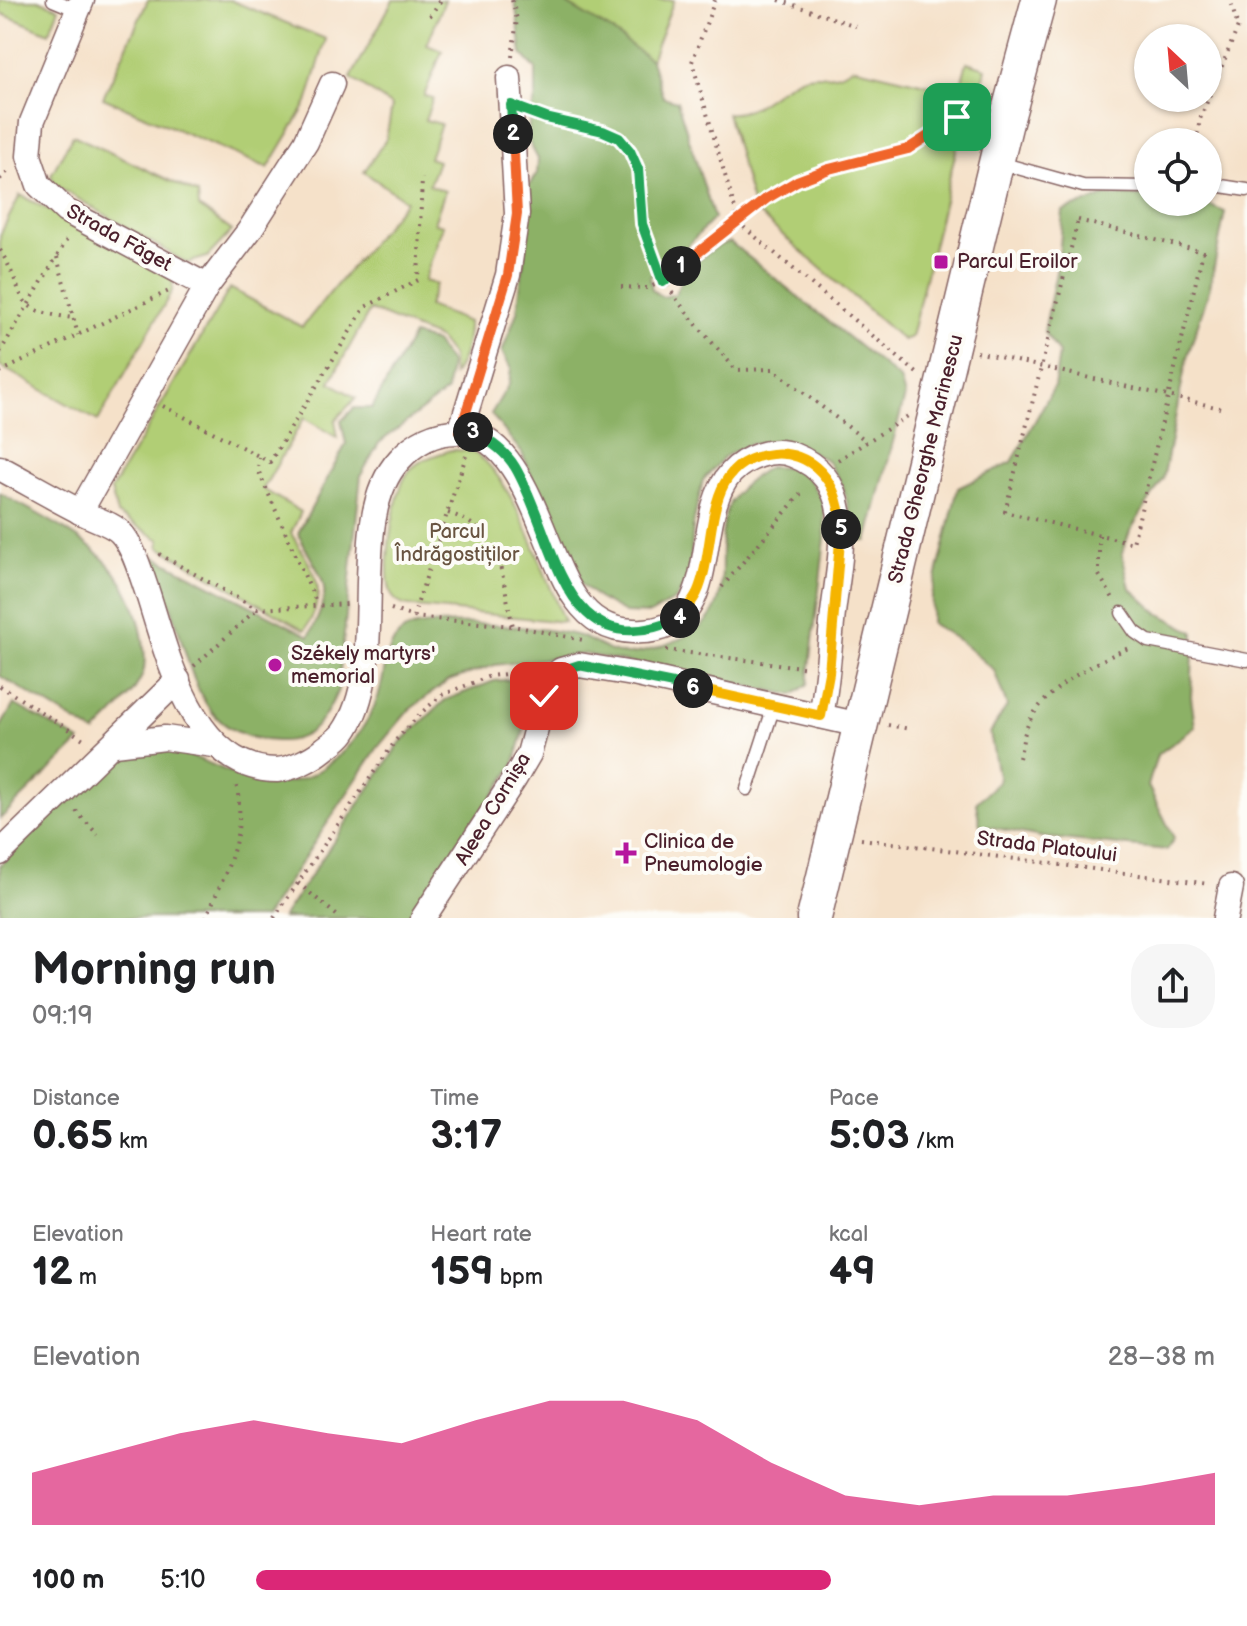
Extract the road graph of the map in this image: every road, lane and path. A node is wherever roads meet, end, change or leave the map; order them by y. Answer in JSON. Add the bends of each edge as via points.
{"nodes":[{"id":1,"x":53,"y":0,"type":"edge"},
{"id":2,"x":441,"y":0,"type":"edge"},
{"id":3,"x":512,"y":0,"type":"edge"},
{"id":4,"x":715,"y":0,"type":"edge"},
{"id":5,"x":779,"y":0,"type":"edge"},
{"id":6,"x":1039,"y":0,"type":"edge"},
{"id":7,"x":1230,"y":0,"type":"edge"},
{"id":8,"x":80,"y":5,"type":"edge"},
{"id":9,"x":430,"y":16,"type":"dead end"},
{"id":10,"x":856,"y":26,"type":"dead end"},
{"id":11,"x":509,"y":78,"type":"joint"},
{"id":12,"x":332,"y":84,"type":"dead end"},
{"id":13,"x":511,"y":105,"type":"junction"},
{"id":14,"x":973,"y":119,"type":"dead end"},
{"id":15,"x":1198,"y":128,"type":"edge"},
{"id":16,"x":997,"y":162,"type":"junction"},
{"id":17,"x":422,"y":178,"type":"dead end"},
{"id":18,"x":1222,"y":186,"type":"edge"},
{"id":19,"x":1134,"y":187,"type":"edge"},
{"id":20,"x":1247,"y":190,"type":"edge"},
{"id":21,"x":739,"y":223,"type":"junction"},
{"id":22,"x":71,"y":234,"type":"dead end"},
{"id":23,"x":0,"y":250,"type":"edge"},
{"id":24,"x":57,"y":257,"type":"junction"},
{"id":25,"x":663,"y":282,"type":"junction"},
{"id":26,"x":196,"y":285,"type":"junction"},
{"id":27,"x":621,"y":287,"type":"dead end"},
{"id":28,"x":27,"y":307,"type":"junction"},
{"id":29,"x":74,"y":318,"type":"junction"},
{"id":30,"x":78,"y":335,"type":"junction"},
{"id":31,"x":976,"y":351,"type":"dead end"},
{"id":32,"x":0,"y":352,"type":"edge"},
{"id":33,"x":1042,"y":367,"type":"junction"},
{"id":34,"x":0,"y":372,"type":"edge"},
{"id":35,"x":918,"y":374,"type":"dead end"},
{"id":36,"x":1168,"y":396,"type":"junction"},
{"id":37,"x":154,"y":402,"type":"dead end"},
{"id":38,"x":1220,"y":408,"type":"dead end"},
{"id":39,"x":910,"y":415,"type":"dead end"},
{"id":40,"x":464,"y":435,"type":"junction"},
{"id":41,"x":865,"y":440,"type":"junction"},
{"id":42,"x":259,"y":457,"type":"junction"},
{"id":43,"x":829,"y":466,"type":"dead end"},
{"id":44,"x":0,"y":468,"type":"edge"},
{"id":45,"x":814,"y":479,"type":"dead end"},
{"id":46,"x":80,"y":512,"type":"junction"},
{"id":47,"x":447,"y":513,"type":"junction"},
{"id":48,"x":1099,"y":535,"type":"junction"},
{"id":49,"x":153,"y":551,"type":"dead end"},
{"id":50,"x":720,"y":590,"type":"dead end"},
{"id":51,"x":317,"y":604,"type":"junction"},
{"id":52,"x":358,"y":604,"type":"dead end"},
{"id":53,"x":387,"y":607,"type":"dead end"},
{"id":54,"x":257,"y":609,"type":"junction"},
{"id":55,"x":1122,"y":613,"type":"joint"},
{"id":56,"x":413,"y":617,"type":"junction"},
{"id":57,"x":513,"y":626,"type":"junction"},
{"id":58,"x":586,"y":640,"type":"dead end"},
{"id":59,"x":1148,"y":641,"type":"junction"},
{"id":60,"x":663,"y":650,"type":"dead end"},
{"id":61,"x":1247,"y":660,"type":"edge"},
{"id":62,"x":795,"y":665,"type":"dead end"},
{"id":63,"x":535,"y":670,"type":"dead end"},
{"id":64,"x":183,"y":676,"type":"junction"},
{"id":65,"x":0,"y":686,"type":"edge"},
{"id":66,"x":774,"y":706,"type":"junction"},
{"id":67,"x":821,"y":716,"type":"junction"},
{"id":68,"x":874,"y":725,"type":"junction"},
{"id":69,"x":910,"y":729,"type":"dead end"},
{"id":70,"x":90,"y":742,"type":"dead end"},
{"id":71,"x":115,"y":744,"type":"junction"},
{"id":72,"x":214,"y":745,"type":"junction"},
{"id":73,"x":1019,"y":758,"type":"dead end"},
{"id":74,"x":235,"y":781,"type":"dead end"},
{"id":75,"x":747,"y":789,"type":"dead end"},
{"id":76,"x":72,"y":806,"type":"dead end"},
{"id":77,"x":98,"y":835,"type":"dead end"},
{"id":78,"x":859,"y":839,"type":"dead end"},
{"id":79,"x":0,"y":853,"type":"edge"},
{"id":80,"x":298,"y":883,"type":"junction"},
{"id":81,"x":1231,"y":887,"type":"joint"},
{"id":82,"x":206,"y":918,"type":"edge"},
{"id":83,"x":274,"y":918,"type":"edge"},
{"id":84,"x":340,"y":918,"type":"edge"},
{"id":85,"x":423,"y":918,"type":"edge"},
{"id":86,"x":814,"y":918,"type":"edge"},
{"id":87,"x":1225,"y":918,"type":"edge"}],
"edges":[{"from":1,"to":8,"type":"lane"},
{"from":2,"to":9,"type":"path"},
{"from":3,"to":11,"type":"path","via":[[517,19]]},
{"from":4,"to":21,"type":"path","via":[[692,62]]},
{"from":5,"to":10,"type":"path"},
{"from":6,"to":16,"type":"main road","name":"Strada Gheorghe Marinescu"},
{"from":7,"to":15,"type":"path","via":[[1238,27]]},
{"from":8,"to":26,"type":"street","name":"Strada Făget","via":[[32,122],[29,156],[39,185],[66,211]]},
{"from":11,"to":13,"type":"street"},
{"from":12,"to":26,"type":"street","via":[[306,142],[249,231]]},
{"from":13,"to":25,"type":"path","via":[[603,131],[624,145],[638,169],[642,224]]},
{"from":13,"to":40,"type":"street","via":[[517,214],[508,275]]},
{"from":14,"to":21,"type":"path","via":[[957,117],[908,149],[797,181]]},
{"from":16,"to":19,"type":"lane","via":[[1083,186]]},
{"from":16,"to":68,"type":"main road","name":"Strada Gheorghe Marinescu"},
{"from":17,"to":42,"type":"path","via":[[418,280],[365,307],[270,462]]},
{"from":18,"to":20,"type":"lane"},
{"from":21,"to":25,"type":"path"},
{"from":21,"to":35,"type":"path"},
{"from":22,"to":24,"type":"path"},
{"from":23,"to":28,"type":"path"},
{"from":24,"to":28,"type":"path"},
{"from":24,"to":29,"type":"path"},
{"from":25,"to":27,"type":"path","via":[[647,288]]},
{"from":25,"to":41,"type":"path","via":[[736,370],[773,369]]},
{"from":26,"to":30,"type":"path"},
{"from":26,"to":46,"type":"street"},
{"from":28,"to":29,"type":"path","via":[[39,314]]},
{"from":28,"to":32,"type":"path"},
{"from":29,"to":30,"type":"path"},
{"from":30,"to":34,"type":"path"},
{"from":31,"to":33,"type":"path"},
{"from":33,"to":36,"type":"path"},
{"from":33,"to":36,"type":"path","via":[[1078,220],[1203,252]]},
{"from":33,"to":48,"type":"path","via":[[1005,512]]},
{"from":36,"to":38,"type":"path"},
{"from":36,"to":48,"type":"path","via":[[1133,543]]},
{"from":37,"to":42,"type":"path"},
{"from":39,"to":41,"type":"path"},
{"from":40,"to":47,"type":"path"},
{"from":40,"to":67,"type":"street","via":[[474,432],[495,445],[514,466],[561,578],[584,610],[612,630],[646,632],[679,618],[697,593],[716,500],[731,474],[756,455],[787,452],[822,472],[841,517],[841,557]]},
{"from":40,"to":72,"type":"street","via":[[447,432],[418,442],[397,462],[383,488],[376,515],[365,663],[343,734],[313,759],[278,770],[242,761]]},
{"from":41,"to":43,"type":"path"},
{"from":42,"to":51,"type":"path","via":[[258,470]]},
{"from":44,"to":46,"type":"street"},
{"from":45,"to":50,"type":"path"},
{"from":46,"to":64,"type":"street","via":[[121,532]]},
{"from":47,"to":56,"type":"path"},
{"from":47,"to":57,"type":"path","via":[[478,526],[491,540]]},
{"from":48,"to":55,"type":"path","via":[[1099,575]]},
{"from":49,"to":54,"type":"path"},
{"from":51,"to":52,"type":"path"},
{"from":51,"to":54,"type":"path"},
{"from":53,"to":56,"type":"path"},
{"from":54,"to":64,"type":"path"},
{"from":55,"to":59,"type":"lane"},
{"from":56,"to":57,"type":"path"},
{"from":57,"to":58,"type":"path"},
{"from":59,"to":61,"type":"lane"},
{"from":59,"to":73,"type":"path","via":[[1110,655],[1056,688],[1027,724]]},
{"from":60,"to":62,"type":"path"},
{"from":63,"to":80,"type":"path","via":[[490,676],[442,695],[421,713],[396,740]]},
{"from":64,"to":71,"type":"street"},
{"from":64,"to":72,"type":"street","via":[[191,714]]},
{"from":65,"to":70,"type":"path"},
{"from":66,"to":67,"type":"street","name":"Aleea Cornișa"},
{"from":66,"to":75,"type":"lane"},
{"from":66,"to":85,"type":"street","name":"Aleea Cornișa","via":[[579,665],[561,670],[549,680],[529,754]]},
{"from":67,"to":68,"type":"street","name":"Aleea Cornișa"},
{"from":68,"to":69,"type":"path"},
{"from":68,"to":86,"type":"main road","name":"Strada Gheorghe Marinescu"},
{"from":71,"to":72,"type":"street","via":[[165,738]]},
{"from":71,"to":79,"type":"street"},
{"from":74,"to":82,"type":"path","via":[[236,849]]},
{"from":76,"to":77,"type":"path"},
{"from":78,"to":81,"type":"path","name":"Strada Platoului"},
{"from":80,"to":83,"type":"path"},
{"from":80,"to":84,"type":"path"},
{"from":81,"to":87,"type":"street"}]}
